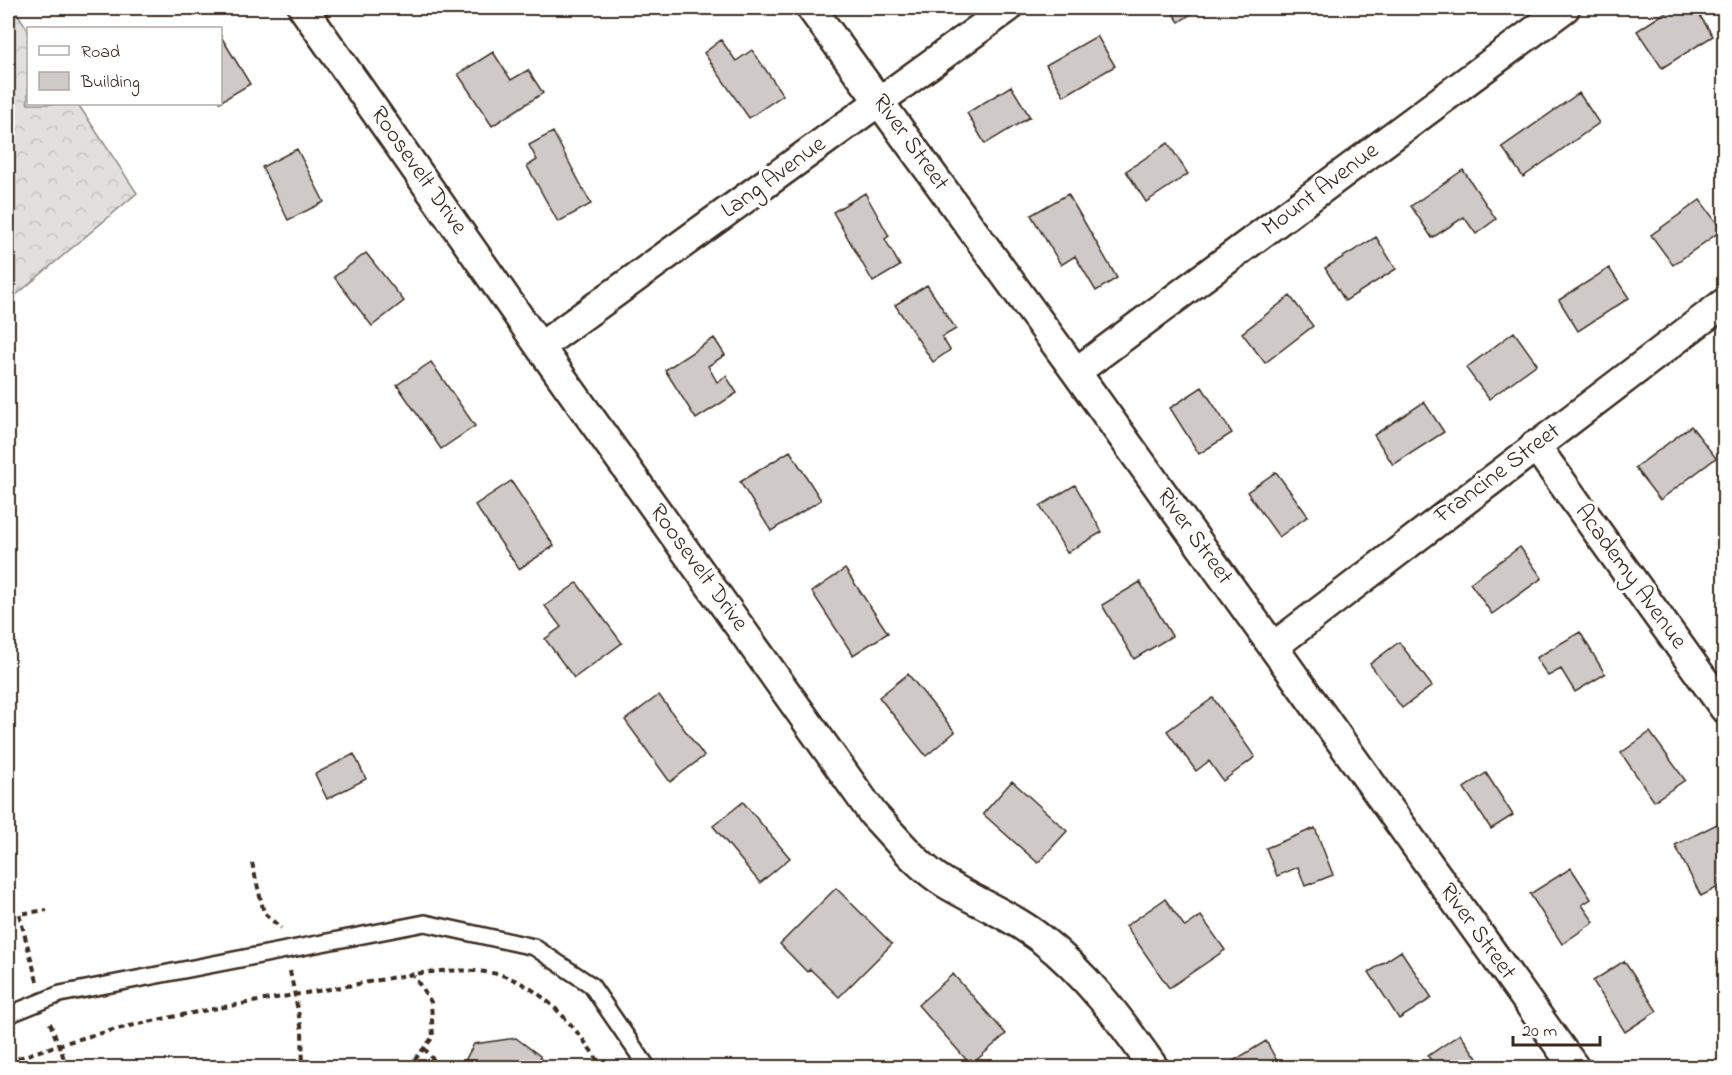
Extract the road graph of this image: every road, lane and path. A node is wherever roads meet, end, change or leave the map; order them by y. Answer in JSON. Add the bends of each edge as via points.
{"nodes":[{"id":1,"x":303,"y":8,"type":"edge"},
{"id":2,"x":811,"y":8,"type":"edge"},
{"id":3,"x":1008,"y":8,"type":"edge"},
{"id":4,"x":1565,"y":8,"type":"edge"},
{"id":5,"x":880,"y":102,"type":"junction"},
{"id":6,"x":1725,"y":303,"type":"edge"},
{"id":7,"x":540,"y":347,"type":"junction"},
{"id":8,"x":1077,"y":372,"type":"junction"},
{"id":9,"x":1535,"y":445,"type":"junction"},
{"id":10,"x":1273,"y":647,"type":"junction"},
{"id":11,"x":1725,"y":708,"type":"edge"},
{"id":12,"x":414,"y":976,"type":"junction"},
{"id":13,"x":8,"y":1015,"type":"edge"},
{"id":14,"x":424,"y":1048,"type":"junction"},
{"id":15,"x":8,"y":1062,"type":"edge"},
{"id":16,"x":408,"y":1068,"type":"edge"},
{"id":17,"x":440,"y":1068,"type":"edge"},
{"id":18,"x":603,"y":1068,"type":"edge"},
{"id":19,"x":648,"y":1068,"type":"edge"},
{"id":20,"x":1154,"y":1068,"type":"edge"},
{"id":21,"x":1575,"y":1068,"type":"edge"}],
"edges":[{"from":1,"to":7,"type":"street","name":"Roosevelt Drive"},
{"from":2,"to":5,"type":"street","name":"River Street"},
{"from":3,"to":5,"type":"street","name":"Lang Avenue"},
{"from":4,"to":8,"type":"street","name":"Mount Avenue"},
{"from":5,"to":7,"type":"street","name":"Lang Avenue"},
{"from":5,"to":8,"type":"street","name":"River Street"},
{"from":6,"to":9,"type":"street","name":"Francine Street"},
{"from":7,"to":20,"type":"street","name":"Roosevelt Drive","via":[[873,814],[911,856],[945,883],[1000,910],[1080,972]]},
{"from":8,"to":10,"type":"street","name":"River Street"},
{"from":9,"to":10,"type":"street","name":"Francine Street"},
{"from":9,"to":11,"type":"street","name":"Academy Avenue"},
{"from":10,"to":21,"type":"street","name":"River Street"},
{"from":12,"to":14,"type":"path","via":[[431,1002],[433,1037]]},
{"from":12,"to":15,"type":"path","via":[[229,1006],[68,1041]]},
{"from":12,"to":18,"type":"path","via":[[448,971],[497,974],[538,991],[591,1049]]},
{"from":13,"to":19,"type":"lane","via":[[60,994],[425,923],[534,947],[591,985]]},
{"from":14,"to":16,"type":"path"},
{"from":14,"to":17,"type":"path"}]}
